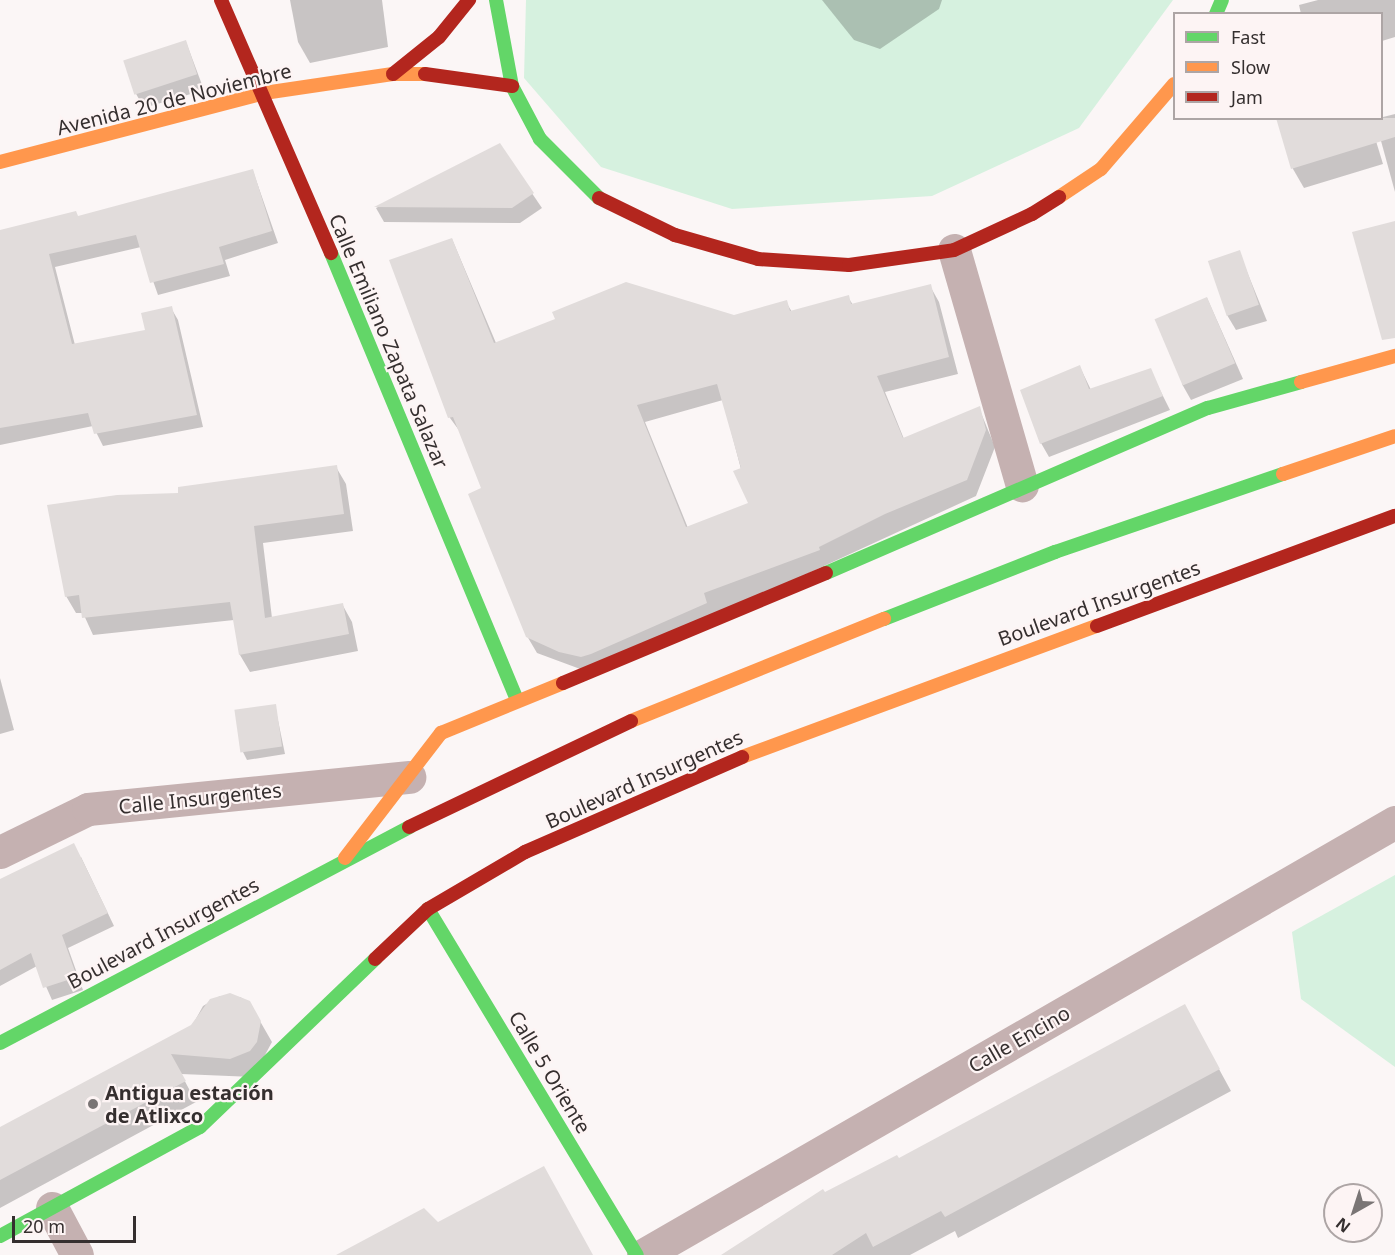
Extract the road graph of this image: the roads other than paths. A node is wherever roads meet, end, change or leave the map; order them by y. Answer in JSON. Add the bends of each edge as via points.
{"nodes":[{"id":1,"x":221,"y":0,"type":"edge"},
{"id":2,"x":469,"y":0,"type":"edge"},
{"id":3,"x":496,"y":0,"type":"edge"},
{"id":4,"x":393,"y":74,"type":"junction"},
{"id":5,"x":1173,"y":85,"type":"edge"},
{"id":6,"x":512,"y":86,"type":"junction"},
{"id":7,"x":264,"y":93,"type":"junction"},
{"id":8,"x":0,"y":162,"type":"edge"},
{"id":9,"x":954,"y":250,"type":"junction"},
{"id":10,"x":1395,"y":356,"type":"edge"},
{"id":11,"x":1395,"y":436,"type":"edge"},
{"id":12,"x":1022,"y":485,"type":"junction"},
{"id":13,"x":1395,"y":516,"type":"edge"},
{"id":14,"x":517,"y":699,"type":"junction"},
{"id":15,"x":409,"y":777,"type":"junction"},
{"id":16,"x":1395,"y":822,"type":"edge"},
{"id":17,"x":0,"y":852,"type":"edge"},
{"id":18,"x":345,"y":858,"type":"junction"},
{"id":19,"x":428,"y":909,"type":"junction"},
{"id":20,"x":0,"y":1043,"type":"edge"},
{"id":21,"x":52,"y":1208,"type":"junction"},
{"id":22,"x":0,"y":1236,"type":"edge"},
{"id":23,"x":77,"y":1255,"type":"edge"},
{"id":24,"x":637,"y":1255,"type":"edge"},
{"id":25,"x":643,"y":1255,"type":"edge"}],
"edges":[{"from":1,"to":7,"type":"street","name":"Calle Emiliano Zapata Salazar"},
{"from":2,"to":4,"type":"street","via":[[439,37]]},
{"from":3,"to":6,"type":"street"},
{"from":4,"to":6,"type":"street","name":"Avenida 20 de Noviembre","via":[[438,74]]},
{"from":4,"to":7,"type":"street","name":"Avenida 20 de Noviembre"},
{"from":5,"to":9,"type":"street","via":[[1101,169],[1032,214]]},
{"from":6,"to":9,"type":"street","via":[[540,140],[593,195],[675,235],[758,259],[849,265]]},
{"from":7,"to":8,"type":"street","name":"Avenida 20 de Noviembre"},
{"from":7,"to":14,"type":"street","name":"Calle Emiliano Zapata Salazar"},
{"from":9,"to":12,"type":"street"},
{"from":10,"to":12,"type":"street","name":"Boulevard Insurgentes","via":[[1208,408]]},
{"from":11,"to":18,"type":"street","name":"Boulevard Insurgentes","via":[[1055,552],[671,702]]},
{"from":12,"to":14,"type":"street","name":"Boulevard Insurgentes","via":[[598,671]]},
{"from":13,"to":19,"type":"street","name":"Boulevard Insurgentes","via":[[706,770],[525,852]]},
{"from":14,"to":15,"type":"street","name":"Boulevard Insurgentes","via":[[441,734]]},
{"from":15,"to":17,"type":"street","name":"Calle Insurgentes","via":[[88,809]]},
{"from":15,"to":18,"type":"street","name":"Boulevard Insurgentes"},
{"from":16,"to":25,"type":"street","name":"Calle Encino"},
{"from":18,"to":20,"type":"street","name":"Boulevard Insurgentes"},
{"from":19,"to":21,"type":"street","name":"Boulevard Insurgentes","via":[[200,1127]]},
{"from":19,"to":24,"type":"street","name":"Calle 5 Oriente"},
{"from":21,"to":22,"type":"street","name":"Boulevard Insurgentes"},
{"from":21,"to":23,"type":"street"}]}
